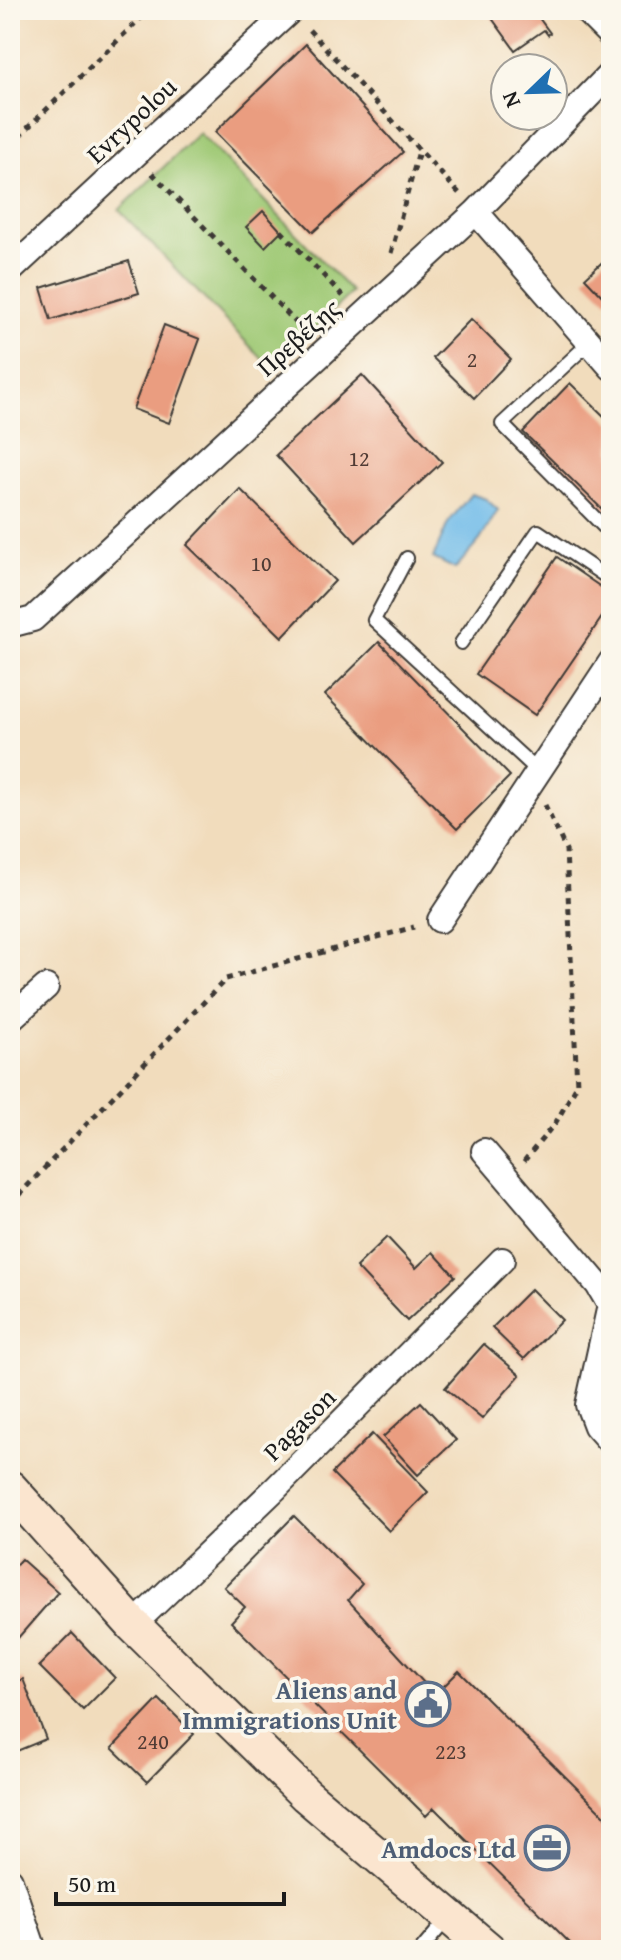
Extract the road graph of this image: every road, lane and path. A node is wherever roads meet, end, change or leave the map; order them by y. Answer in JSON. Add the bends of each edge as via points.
{"nodes":[{"id":1,"x":149,"y":10,"type":"edge"},
{"id":2,"x":291,"y":10,"type":"edge"},
{"id":3,"x":585,"y":10,"type":"edge"},
{"id":4,"x":611,"y":36,"type":"edge"},
{"id":5,"x":611,"y":73,"type":"edge"},
{"id":6,"x":10,"y":145,"type":"edge"},
{"id":7,"x":419,"y":150,"type":"junction"},
{"id":8,"x":135,"y":155,"type":"junction"},
{"id":9,"x":476,"y":212,"type":"junction"},
{"id":10,"x":281,"y":231,"type":"dead end"},
{"id":11,"x":10,"y":271,"type":"edge"},
{"id":12,"x":370,"y":309,"type":"junction"},
{"id":13,"x":590,"y":342,"type":"junction"},
{"id":14,"x":324,"y":352,"type":"junction"},
{"id":15,"x":611,"y":367,"type":"edge"},
{"id":16,"x":611,"y":534,"type":"edge"},
{"id":17,"x":407,"y":558,"type":"dead end"},
{"id":18,"x":611,"y":580,"type":"edge"},
{"id":19,"x":10,"y":625,"type":"edge"},
{"id":20,"x":461,"y":643,"type":"dead end"},
{"id":21,"x":611,"y":662,"type":"edge"},
{"id":22,"x":532,"y":781,"type":"junction"},
{"id":23,"x":440,"y":920,"type":"joint"},
{"id":24,"x":46,"y":987,"type":"dead end"},
{"id":25,"x":10,"y":1019,"type":"edge"},
{"id":26,"x":484,"y":1151,"type":"dead end"},
{"id":27,"x":509,"y":1180,"type":"junction"},
{"id":28,"x":10,"y":1204,"type":"edge"},
{"id":29,"x":502,"y":1260,"type":"dead end"},
{"id":30,"x":611,"y":1443,"type":"edge"},
{"id":31,"x":10,"y":1488,"type":"edge"},
{"id":32,"x":133,"y":1625,"type":"junction"},
{"id":33,"x":10,"y":1880,"type":"edge"},
{"id":34,"x":449,"y":1916,"type":"junction"},
{"id":35,"x":34,"y":1950,"type":"edge"},
{"id":36,"x":421,"y":1950,"type":"edge"},
{"id":37,"x":489,"y":1950,"type":"edge"}],
"edges":[{"from":1,"to":6,"type":"path"},
{"from":2,"to":7,"type":"path"},
{"from":2,"to":8,"type":"street","name":"Evrypolou"},
{"from":3,"to":4,"type":"street"},
{"from":5,"to":9,"type":"street","name":"Πρεβέζης"},
{"from":7,"to":9,"type":"path"},
{"from":7,"to":12,"type":"path"},
{"from":8,"to":11,"type":"street","name":"Evrypolou"},
{"from":8,"to":14,"type":"path"},
{"from":9,"to":12,"type":"street","name":"Πρεβέζης"},
{"from":9,"to":13,"type":"street"},
{"from":10,"to":12,"type":"path"},
{"from":12,"to":14,"type":"street","name":"Πρεβέζης"},
{"from":13,"to":15,"type":"street"},
{"from":13,"to":16,"type":"lane","via":[[502,424]]},
{"from":14,"to":19,"type":"street","name":"Πρεβέζης","via":[[33,619]]},
{"from":17,"to":22,"type":"lane","via":[[374,620]]},
{"from":18,"to":20,"type":"lane","via":[[538,531]]},
{"from":21,"to":22,"type":"street"},
{"from":22,"to":23,"type":"street"},
{"from":22,"to":27,"type":"path","via":[[566,850],[577,1085],[556,1122]]},
{"from":23,"to":28,"type":"path","via":[[226,979]]},
{"from":24,"to":25,"type":"street"},
{"from":26,"to":27,"type":"street"},
{"from":27,"to":30,"type":"street","via":[[610,1305],[588,1405],[596,1426]]},
{"from":29,"to":32,"type":"street","name":"Pagason"},
{"from":31,"to":32,"type":"main road"},
{"from":32,"to":34,"type":"main road","via":[[306,1795]]},
{"from":33,"to":35,"type":"street"},
{"from":34,"to":36,"type":"lane"},
{"from":34,"to":37,"type":"main road"}]}
